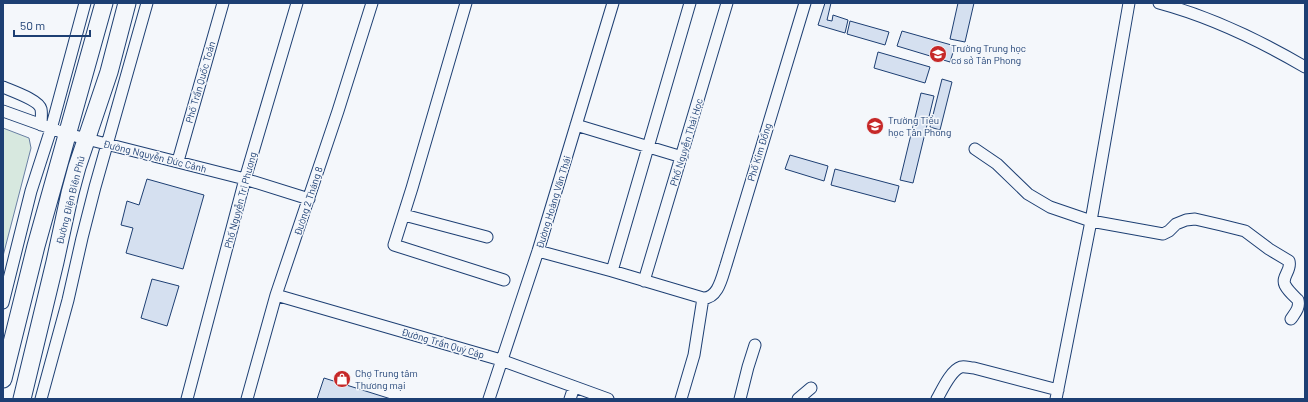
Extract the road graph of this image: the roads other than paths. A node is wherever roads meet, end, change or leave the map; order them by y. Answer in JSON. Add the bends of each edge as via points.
{"nodes":[{"id":1,"x":85,"y":3,"type":"edge"},
{"id":2,"x":104,"y":3,"type":"edge"},
{"id":3,"x":127,"y":3,"type":"edge"},
{"id":4,"x":147,"y":3,"type":"edge"},
{"id":5,"x":222,"y":3,"type":"edge"},
{"id":6,"x":297,"y":3,"type":"edge"},
{"id":7,"x":372,"y":3,"type":"edge"},
{"id":8,"x":466,"y":3,"type":"edge"},
{"id":9,"x":613,"y":3,"type":"edge"},
{"id":10,"x":690,"y":3,"type":"edge"},
{"id":11,"x":727,"y":3,"type":"edge"},
{"id":12,"x":805,"y":3,"type":"edge"},
{"id":13,"x":1128,"y":3,"type":"edge"},
{"id":14,"x":1159,"y":3,"type":"edge"},
{"id":15,"x":1305,"y":67,"type":"edge"},
{"id":16,"x":3,"y":87,"type":"edge"},
{"id":17,"x":3,"y":111,"type":"edge"},
{"id":18,"x":576,"y":125,"type":"junction"},
{"id":19,"x":46,"y":127,"type":"junction"},
{"id":20,"x":67,"y":134,"type":"junction"},
{"id":21,"x":87,"y":139,"type":"junction"},
{"id":22,"x":107,"y":144,"type":"junction"},
{"id":23,"x":648,"y":146,"type":"junction"},
{"id":24,"x":975,"y":149,"type":"dead end"},
{"id":25,"x":682,"y":157,"type":"junction"},
{"id":26,"x":178,"y":161,"type":"junction"},
{"id":27,"x":245,"y":179,"type":"junction"},
{"id":28,"x":309,"y":199,"type":"junction"},
{"id":29,"x":404,"y":215,"type":"junction"},
{"id":30,"x":1091,"y":221,"type":"junction"},
{"id":31,"x":487,"y":237,"type":"dead end"},
{"id":32,"x":538,"y":251,"type":"junction"},
{"id":33,"x":612,"y":271,"type":"junction"},
{"id":34,"x":504,"y":280,"type":"dead end"},
{"id":35,"x":644,"y":281,"type":"junction"},
{"id":36,"x":276,"y":295,"type":"junction"},
{"id":37,"x":706,"y":298,"type":"junction"},
{"id":38,"x":3,"y":303,"type":"edge"},
{"id":39,"x":1291,"y":319,"type":"dead end"},
{"id":40,"x":755,"y":345,"type":"dead end"},
{"id":41,"x":501,"y":360,"type":"junction"},
{"id":42,"x":3,"y":379,"type":"edge"},
{"id":43,"x":574,"y":387,"type":"junction"},
{"id":44,"x":811,"y":388,"type":"dead end"},
{"id":45,"x":1057,"y":394,"type":"edge"},
{"id":46,"x":22,"y":399,"type":"edge"},
{"id":47,"x":41,"y":399,"type":"edge"},
{"id":48,"x":187,"y":399,"type":"edge"},
{"id":49,"x":247,"y":399,"type":"edge"},
{"id":50,"x":489,"y":399,"type":"edge"},
{"id":51,"x":570,"y":399,"type":"edge"},
{"id":52,"x":608,"y":399,"type":"edge"},
{"id":53,"x":681,"y":399,"type":"edge"},
{"id":54,"x":740,"y":399,"type":"edge"},
{"id":55,"x":798,"y":399,"type":"edge"},
{"id":56,"x":937,"y":399,"type":"edge"}],
"edges":[{"from":1,"to":19,"type":"street"},
{"from":2,"to":20,"type":"highway","name":"Đường Điện Biên Phủ"},
{"from":3,"to":21,"type":"highway","name":"Đường Điện Biên Phủ","via":[[109,72]]},
{"from":4,"to":22,"type":"street","name":"Đường Điện Biên Phủ"},
{"from":5,"to":26,"type":"street","name":"Phố Trần Quốc Toản"},
{"from":6,"to":27,"type":"street","name":"Phố Nguyễn Tri Phương"},
{"from":7,"to":28,"type":"street","name":"Đường 2 Tháng 8"},
{"from":8,"to":29,"type":"street"},
{"from":9,"to":18,"type":"street","name":"Đường Hoàng Văn Thái"},
{"from":10,"to":23,"type":"street"},
{"from":11,"to":25,"type":"street","name":"Phố Nguyễn Thái Học"},
{"from":12,"to":37,"type":"street","name":"Phố Kim Đồng","via":[[719,286],[712,296]]},
{"from":13,"to":30,"type":"street"},
{"from":14,"to":15,"type":"street","via":[[1230,28]]},
{"from":16,"to":19,"type":"street","via":[[40,106]]},
{"from":17,"to":19,"type":"street","name":"Đường Nguyễn Đức Cảnh"},
{"from":18,"to":23,"type":"street"},
{"from":18,"to":32,"type":"street","name":"Đường Hoàng Văn Thái"},
{"from":19,"to":20,"type":"street","name":"Đường Nguyễn Đức Cảnh"},
{"from":19,"to":38,"type":"street"},
{"from":20,"to":21,"type":"street","name":"Đường Nguyễn Đức Cảnh"},
{"from":20,"to":42,"type":"highway","name":"Đường Điện Biên Phủ"},
{"from":21,"to":22,"type":"street","name":"Đường Nguyễn Đức Cảnh"},
{"from":21,"to":46,"type":"highway","name":"Đường Điện Biên Phủ","via":[[70,193]]},
{"from":22,"to":26,"type":"street","name":"Đường Nguyễn Đức Cảnh"},
{"from":22,"to":47,"type":"street","name":"Đường Điện Biên Phủ"},
{"from":23,"to":25,"type":"street"},
{"from":23,"to":33,"type":"street"},
{"from":24,"to":30,"type":"street","via":[[997,164],[1039,202]]},
{"from":25,"to":35,"type":"street","name":"Phố Nguyễn Thái Học"},
{"from":26,"to":27,"type":"street","name":"Đường Nguyễn Đức Cảnh"},
{"from":27,"to":28,"type":"street","name":"Đường Nguyễn Đức Cảnh"},
{"from":27,"to":48,"type":"street","name":"Phố Nguyễn Tri Phương"},
{"from":28,"to":36,"type":"street","name":"Đường 2 Tháng 8"},
{"from":29,"to":31,"type":"street"},
{"from":29,"to":34,"type":"street","via":[[394,245]]},
{"from":30,"to":39,"type":"street","via":[[1163,234],[1181,221],[1195,219],[1245,231],[1289,261],[1290,266],[1284,278],[1285,284],[1299,303]]},
{"from":30,"to":45,"type":"street"},
{"from":32,"to":33,"type":"street"},
{"from":32,"to":41,"type":"street","name":"Đường Hoàng Văn Thái"},
{"from":33,"to":35,"type":"street"},
{"from":35,"to":37,"type":"street"},
{"from":36,"to":41,"type":"street","name":"Đường Trần Quý Cáp"},
{"from":36,"to":49,"type":"street","name":"Đường 2 Tháng 8"},
{"from":37,"to":53,"type":"street","via":[[694,355]]},
{"from":40,"to":54,"type":"street"},
{"from":41,"to":43,"type":"street","name":"Đường Trần Quý Cáp"},
{"from":41,"to":50,"type":"street","name":"Đường Hoàng Văn Thái"},
{"from":43,"to":51,"type":"street"},
{"from":43,"to":52,"type":"street","name":"Đường Trần Quý Cáp"},
{"from":44,"to":55,"type":"street"},
{"from":45,"to":56,"type":"street","via":[[974,368],[963,367],[956,370]]}]}
